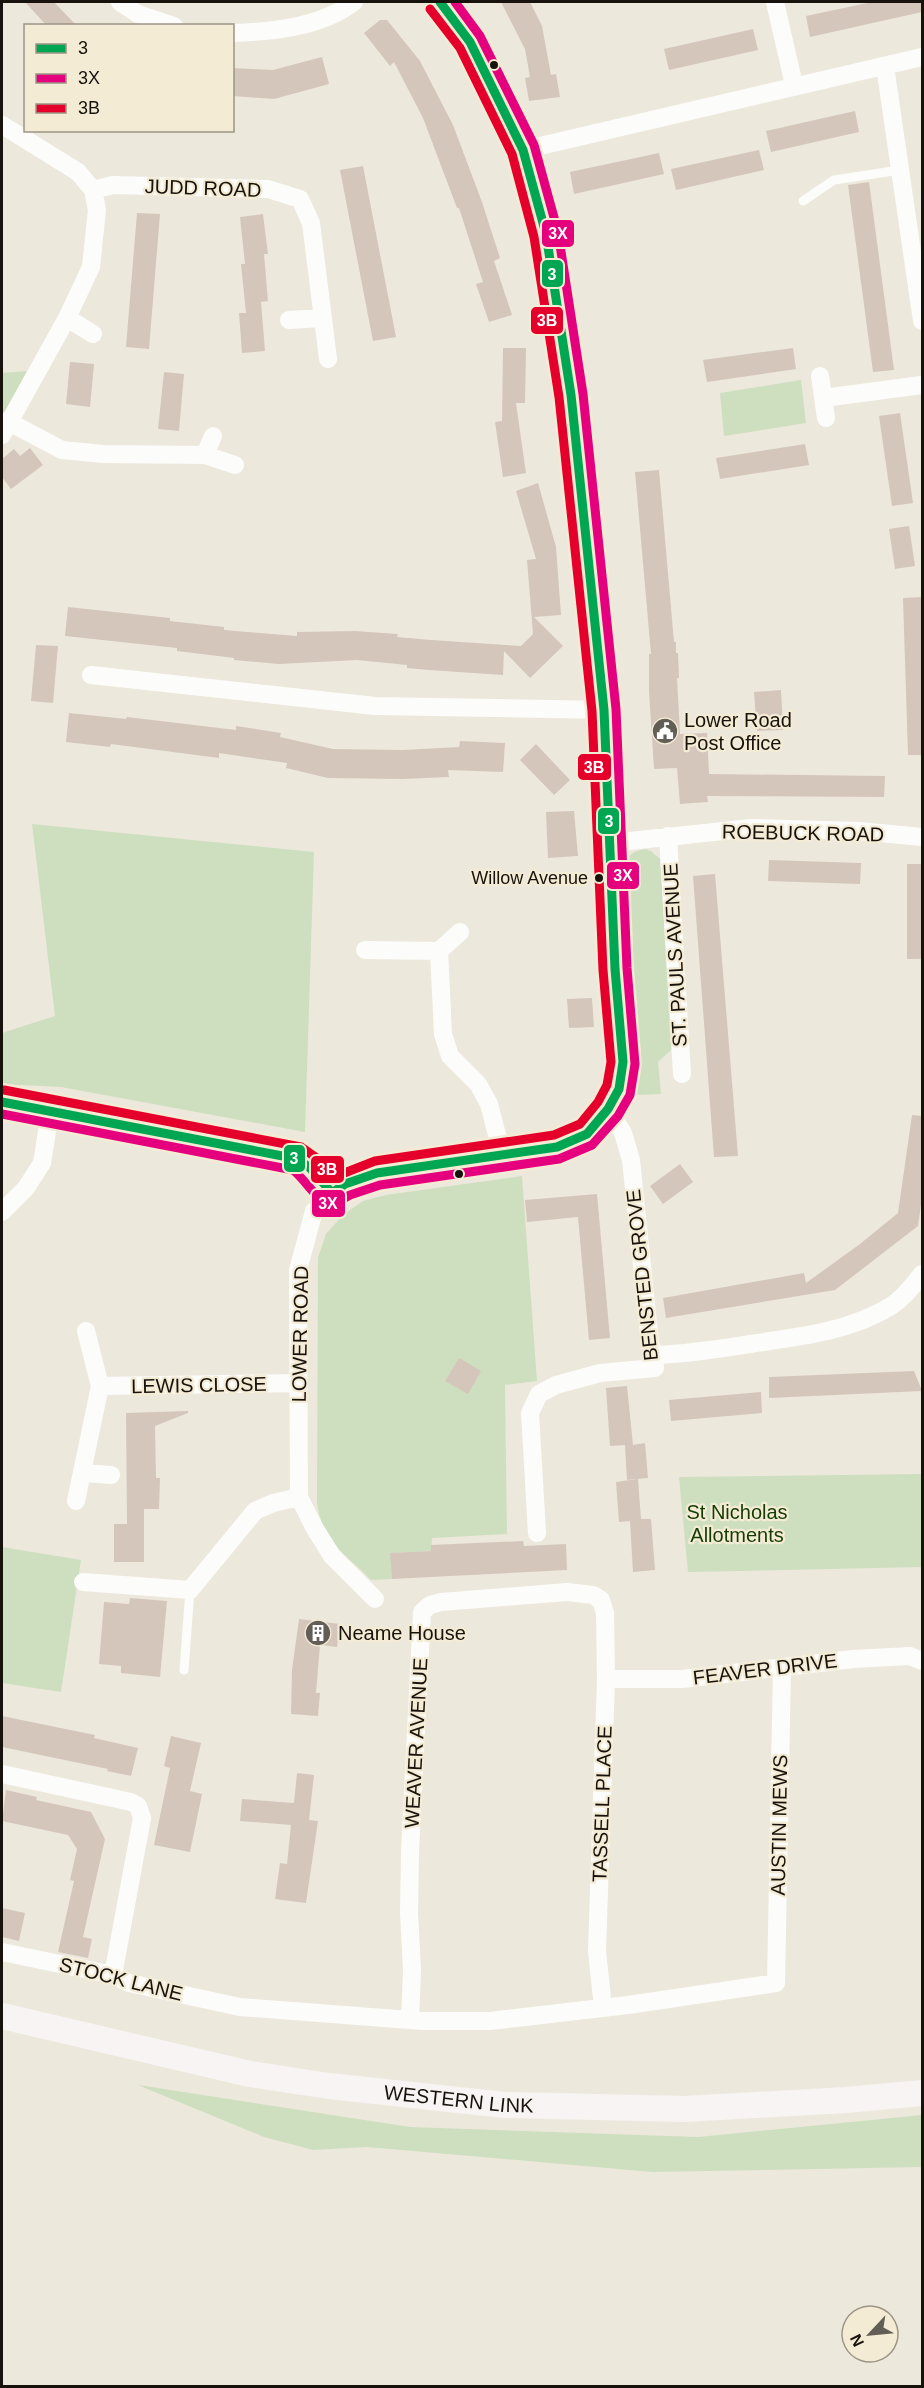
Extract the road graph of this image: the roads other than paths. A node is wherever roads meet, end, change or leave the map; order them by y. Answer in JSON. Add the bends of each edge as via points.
{"nodes":[{"id":1,"x":120,"y":2,"type":"edge"},
{"id":2,"x":354,"y":2,"type":"edge"},
{"id":3,"x":440,"y":2,"type":"edge"},
{"id":4,"x":775,"y":2,"type":"edge"},
{"id":5,"x":168,"y":24,"type":"edge"},
{"id":6,"x":234,"y":33,"type":"edge"},
{"id":7,"x":922,"y":57,"type":"edge"},
{"id":8,"x":885,"y":66,"type":"junction"},
{"id":9,"x":794,"y":85,"type":"junction"},
{"id":10,"x":2,"y":125,"type":"edge"},
{"id":11,"x":523,"y":150,"type":"junction"},
{"id":12,"x":900,"y":170,"type":"junction"},
{"id":13,"x":93,"y":190,"type":"junction"},
{"id":14,"x":803,"y":201,"type":"dead end"},
{"id":15,"x":67,"y":318,"type":"junction"},
{"id":16,"x":322,"y":318,"type":"junction"},
{"id":17,"x":289,"y":320,"type":"dead end"},
{"id":18,"x":922,"y":321,"type":"edge"},
{"id":19,"x":93,"y":334,"type":"dead end"},
{"id":20,"x":328,"y":359,"type":"dead end"},
{"id":21,"x":820,"y":376,"type":"dead end"},
{"id":22,"x":922,"y":385,"type":"edge"},
{"id":23,"x":823,"y":398,"type":"junction"},
{"id":24,"x":826,"y":418,"type":"dead end"},
{"id":25,"x":5,"y":427,"type":"edge"},
{"id":26,"x":213,"y":436,"type":"dead end"},
{"id":27,"x":205,"y":455,"type":"junction"},
{"id":28,"x":235,"y":465,"type":"dead end"},
{"id":29,"x":91,"y":675,"type":"dead end"},
{"id":30,"x":604,"y":710,"type":"junction"},
{"id":31,"x":668,"y":836,"type":"junction"},
{"id":32,"x":922,"y":837,"type":"edge"},
{"id":33,"x":611,"y":843,"type":"junction"},
{"id":34,"x":460,"y":932,"type":"dead end"},
{"id":35,"x":365,"y":950,"type":"dead end"},
{"id":36,"x":440,"y":951,"type":"junction"},
{"id":37,"x":682,"y":1074,"type":"dead end"},
{"id":38,"x":2,"y":1102,"type":"edge"},
{"id":39,"x":608,"y":1109,"type":"junction"},
{"id":40,"x":50,"y":1112,"type":"junction"},
{"id":41,"x":502,"y":1154,"type":"junction"},
{"id":42,"x":332,"y":1193,"type":"junction"},
{"id":43,"x":2,"y":1212,"type":"edge"},
{"id":44,"x":922,"y":1274,"type":"edge"},
{"id":45,"x":86,"y":1331,"type":"dead end"},
{"id":46,"x":654,"y":1355,"type":"junction"},
{"id":47,"x":297,"y":1383,"type":"junction"},
{"id":48,"x":100,"y":1386,"type":"junction"},
{"id":49,"x":83,"y":1473,"type":"junction"},
{"id":50,"x":111,"y":1475,"type":"dead end"},
{"id":51,"x":299,"y":1497,"type":"junction"},
{"id":52,"x":76,"y":1501,"type":"dead end"},
{"id":53,"x":537,"y":1533,"type":"dead end"},
{"id":54,"x":83,"y":1582,"type":"dead end"},
{"id":55,"x":190,"y":1590,"type":"junction"},
{"id":56,"x":375,"y":1599,"type":"dead end"},
{"id":57,"x":601,"y":1600,"type":"joint"},
{"id":58,"x":922,"y":1661,"type":"edge"},
{"id":59,"x":782,"y":1667,"type":"junction"},
{"id":60,"x":184,"y":1670,"type":"dead end"},
{"id":61,"x":606,"y":1679,"type":"junction"},
{"id":62,"x":2,"y":1774,"type":"edge"},
{"id":63,"x":2,"y":1952,"type":"edge"},
{"id":64,"x":113,"y":1975,"type":"junction"},
{"id":65,"x":776,"y":1983,"type":"joint"},
{"id":66,"x":603,"y":2008,"type":"junction"},
{"id":67,"x":2,"y":2016,"type":"edge"},
{"id":68,"x":410,"y":2020,"type":"junction"},
{"id":69,"x":922,"y":2093,"type":"edge"}],
"edges":[{"from":1,"to":5,"type":"street","via":[[138,14]]},
{"from":2,"to":6,"type":"street","via":[[324,19],[277,30]]},
{"from":3,"to":11,"type":"street","name":"LOWER ROAD","via":[[470,42]]},
{"from":4,"to":9,"type":"street"},
{"from":7,"to":8,"type":"street"},
{"from":8,"to":9,"type":"street"},
{"from":8,"to":12,"type":"street"},
{"from":9,"to":11,"type":"street"},
{"from":10,"to":13,"type":"street","via":[[78,172]]},
{"from":11,"to":30,"type":"street","name":"LOWER ROAD","via":[[546,234],[571,394]]},
{"from":12,"to":14,"type":"lane","via":[[834,180]]},
{"from":12,"to":18,"type":"street"},
{"from":13,"to":15,"type":"street","via":[[97,210],[91,267]]},
{"from":13,"to":16,"type":"street","name":"JUDD ROAD","via":[[113,185],[268,189],[300,199],[311,223]]},
{"from":15,"to":19,"type":"street"},
{"from":15,"to":25,"type":"street"},
{"from":16,"to":17,"type":"street"},
{"from":16,"to":20,"type":"street","name":"JUDD ROAD"},
{"from":21,"to":23,"type":"street"},
{"from":22,"to":23,"type":"street"},
{"from":23,"to":24,"type":"street"},
{"from":25,"to":27,"type":"street","via":[[62,450]]},
{"from":26,"to":27,"type":"street"},
{"from":27,"to":28,"type":"street"},
{"from":29,"to":30,"type":"street","via":[[375,706]]},
{"from":30,"to":33,"type":"street","name":"LOWER ROAD"},
{"from":31,"to":32,"type":"street","name":"ROEBUCK ROAD","via":[[751,828]]},
{"from":31,"to":33,"type":"street","name":"ROEBUCK ROAD"},
{"from":31,"to":37,"type":"street","name":"ST. PAULS AVENUE"},
{"from":33,"to":39,"type":"street","name":"LOWER ROAD","via":[[623,1062],[619,1089]]},
{"from":34,"to":36,"type":"street"},
{"from":35,"to":36,"type":"street"},
{"from":36,"to":41,"type":"street","via":[[443,1035],[450,1056],[478,1084],[489,1104]]},
{"from":38,"to":40,"type":"street"},
{"from":39,"to":41,"type":"street","name":"LOWER ROAD","via":[[587,1134],[557,1147]]},
{"from":39,"to":46,"type":"street","name":"BENSTED GROVE","via":[[623,1133],[631,1160]]},
{"from":40,"to":42,"type":"street","via":[[298,1159]]},
{"from":40,"to":43,"type":"street","via":[[42,1163],[26,1188]]},
{"from":41,"to":42,"type":"street","name":"LOWER ROAD","via":[[377,1173]]},
{"from":42,"to":47,"type":"street","name":"LOWER ROAD","via":[[314,1211],[298,1270]]},
{"from":44,"to":46,"type":"street","via":[[891,1306],[845,1327],[705,1351]]},
{"from":45,"to":48,"type":"street"},
{"from":46,"to":53,"type":"street","name":"BENSTED GROVE","via":[[655,1368],[600,1373],[539,1394],[530,1413]]},
{"from":47,"to":48,"type":"street","name":"LEWIS CLOSE"},
{"from":47,"to":51,"type":"street","name":"LOWER ROAD"},
{"from":48,"to":49,"type":"street"},
{"from":49,"to":50,"type":"street"},
{"from":49,"to":52,"type":"street"},
{"from":51,"to":55,"type":"street","via":[[255,1511]]},
{"from":51,"to":56,"type":"street","via":[[332,1556]]},
{"from":54,"to":55,"type":"street"},
{"from":55,"to":60,"type":"lane"},
{"from":57,"to":61,"type":"street","name":"TASSELL PLACE","via":[[605,1613]]},
{"from":57,"to":68,"type":"street","name":"WEAVER AVENUE","via":[[593,1595],[567,1592],[441,1602],[422,1612],[410,1852]]},
{"from":58,"to":59,"type":"street","name":"FEAVER DRIVE","via":[[910,1656]]},
{"from":59,"to":61,"type":"street","name":"FEAVER DRIVE","via":[[682,1679]]},
{"from":59,"to":65,"type":"street","name":"AUSTIN MEWS"},
{"from":61,"to":66,"type":"street","name":"TASSELL PLACE","via":[[597,1951]]},
{"from":62,"to":64,"type":"street","via":[[138,1806],[142,1818]]},
{"from":63,"to":64,"type":"street","name":"STOCK LANE"},
{"from":64,"to":68,"type":"street","name":"STOCK LANE","via":[[129,1983],[240,2007]]},
{"from":65,"to":66,"type":"street","name":"STOCK LANE"},
{"from":66,"to":68,"type":"street","name":"STOCK LANE","via":[[490,2021]]},
{"from":67,"to":69,"type":"main road","name":"WESTERN LINK","via":[[250,2074],[505,2104],[685,2109]]}]}
